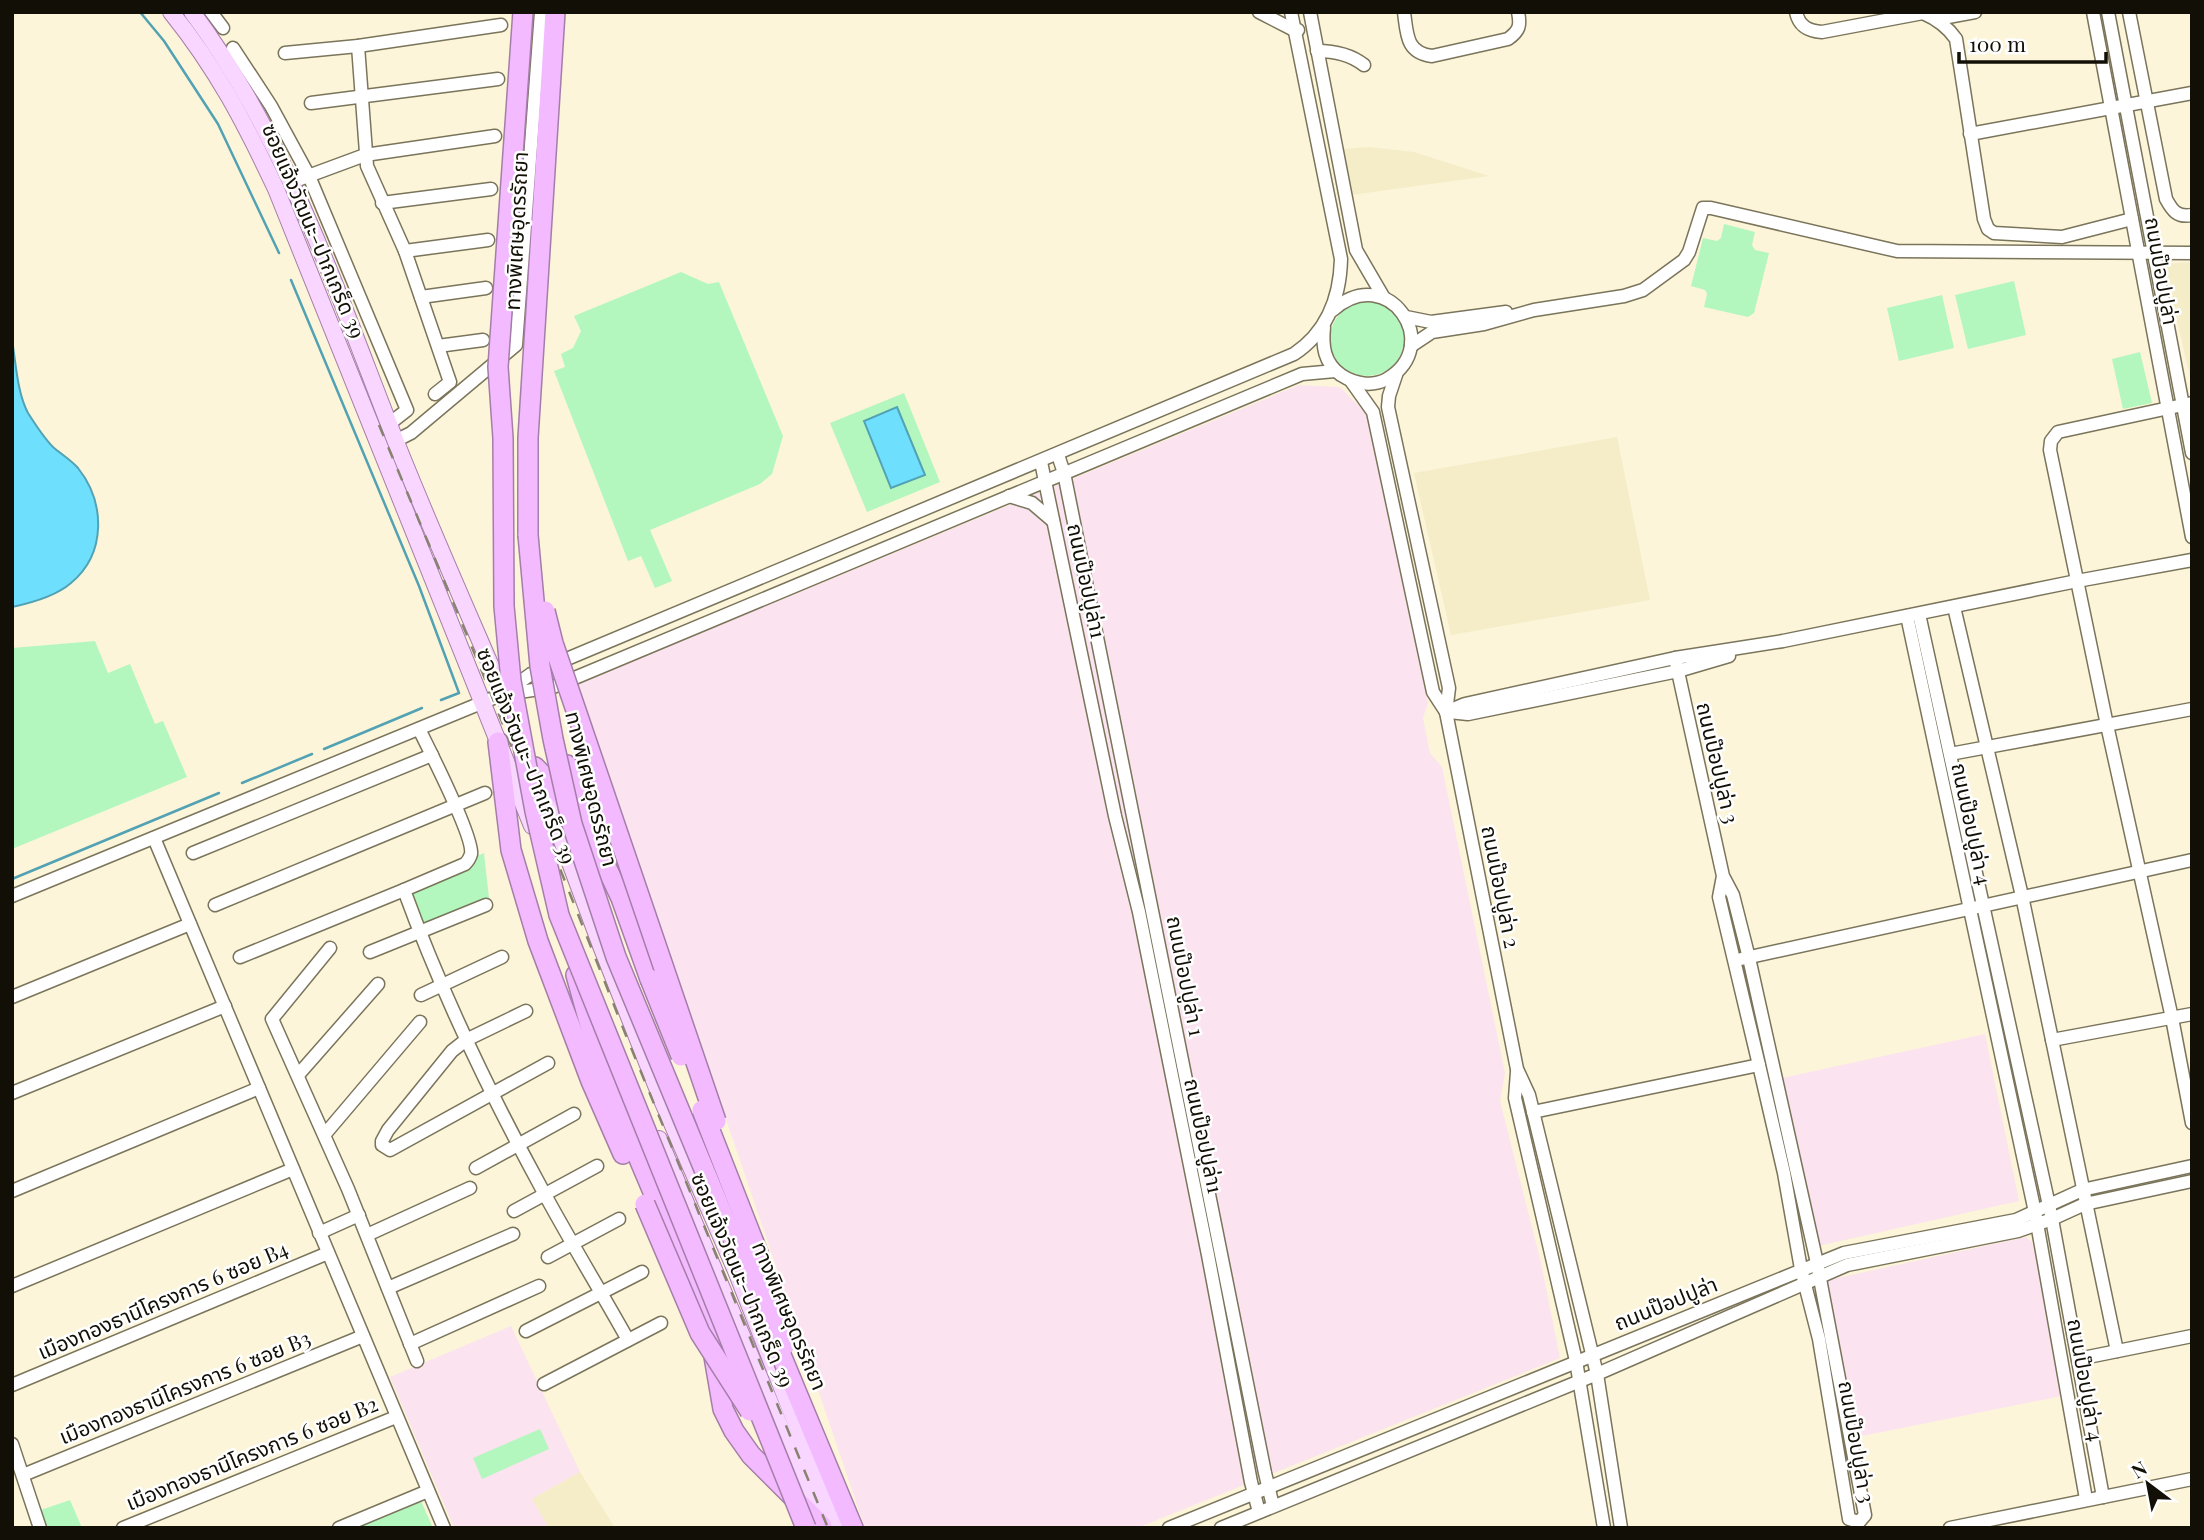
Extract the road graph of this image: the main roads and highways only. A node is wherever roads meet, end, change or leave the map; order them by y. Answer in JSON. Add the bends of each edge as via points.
{"nodes":[{"id":1,"x":171,"y":12,"type":"edge"},
{"id":2,"x":192,"y":12,"type":"edge"},
{"id":3,"x":523,"y":12,"type":"edge"},
{"id":4,"x":555,"y":12,"type":"edge"},
{"id":5,"x":528,"y":535,"type":"junction"},
{"id":6,"x":553,"y":687,"type":"road end"},
{"id":7,"x":498,"y":742,"type":"junction"},
{"id":8,"x":535,"y":767,"type":"junction"},
{"id":9,"x":594,"y":842,"type":"junction"},
{"id":10,"x":559,"y":915,"type":"junction"},
{"id":11,"x":736,"y":1271,"type":"junction"},
{"id":12,"x":791,"y":1379,"type":"junction"},
{"id":13,"x":773,"y":1447,"type":"junction"},
{"id":14,"x":822,"y":1527,"type":"edge"},
{"id":15,"x":853,"y":1528,"type":"edge"}],
"edges":[{"from":1,"to":7,"type":"main road","name":"ซอยแจ้งวัฒนะ-ปากเกร็ด 39","via":[[243,119],[276,189]]},
{"from":2,"to":8,"type":"main road","name":"ซอยแจ้งวัฒนะ-ปากเกร็ด 39","via":[[238,83],[292,182]]},
{"from":3,"to":10,"type":"highway","name":"ทางพิเศษอุดรรัถยา","bridge":true,"via":[[498,367],[503,438],[503,606],[511,681]]},
{"from":4,"to":5,"type":"highway","name":"ทางพิเศษอุดรรัถยา","via":[[528,438]]},
{"from":5,"to":11,"type":"highway","bridge":true,"via":[[553,643],[727,1153]]},
{"from":5,"to":12,"type":"highway","name":"ทางพิเศษอุดรรัถยา","bridge":true,"via":[[540,666],[572,824],[616,957]]},
{"from":6,"to":9,"type":"highway","via":[[559,734]]},
{"from":7,"to":13,"type":"highway","bridge":true,"via":[[510,850],[538,941],[592,1081],[700,1333]]},
{"from":7,"to":14,"type":"main road","name":"ซอยแจ้งวัฒนะ-ปากเกร็ด 39"},
{"from":8,"to":9,"type":"highway"},
{"from":8,"to":11,"type":"main road","name":"ซอยแจ้งวัฒนะ-ปากเกร็ด 39","via":[[661,1098]]},
{"from":9,"to":12,"type":"highway","bridge":true,"via":[[621,898],[758,1253],[781,1320]]},
{"from":10,"to":13,"type":"highway","name":"ทางพิเศษอุดรรัถยา","bridge":true},
{"from":10,"to":14,"type":"highway","bridge":true,"via":[[604,1076],[708,1322],[723,1409],[751,1455]]},
{"from":11,"to":14,"type":"main road","name":"ซอยแจ้งวัฒนะ-ปากเกร็ด 39"},
{"from":12,"to":15,"type":"highway","name":"ทางพิเศษอุดรรัถยา"},
{"from":13,"to":14,"type":"highway","name":"ทางพิเศษอุดรรัถยา","bridge":true}]}
